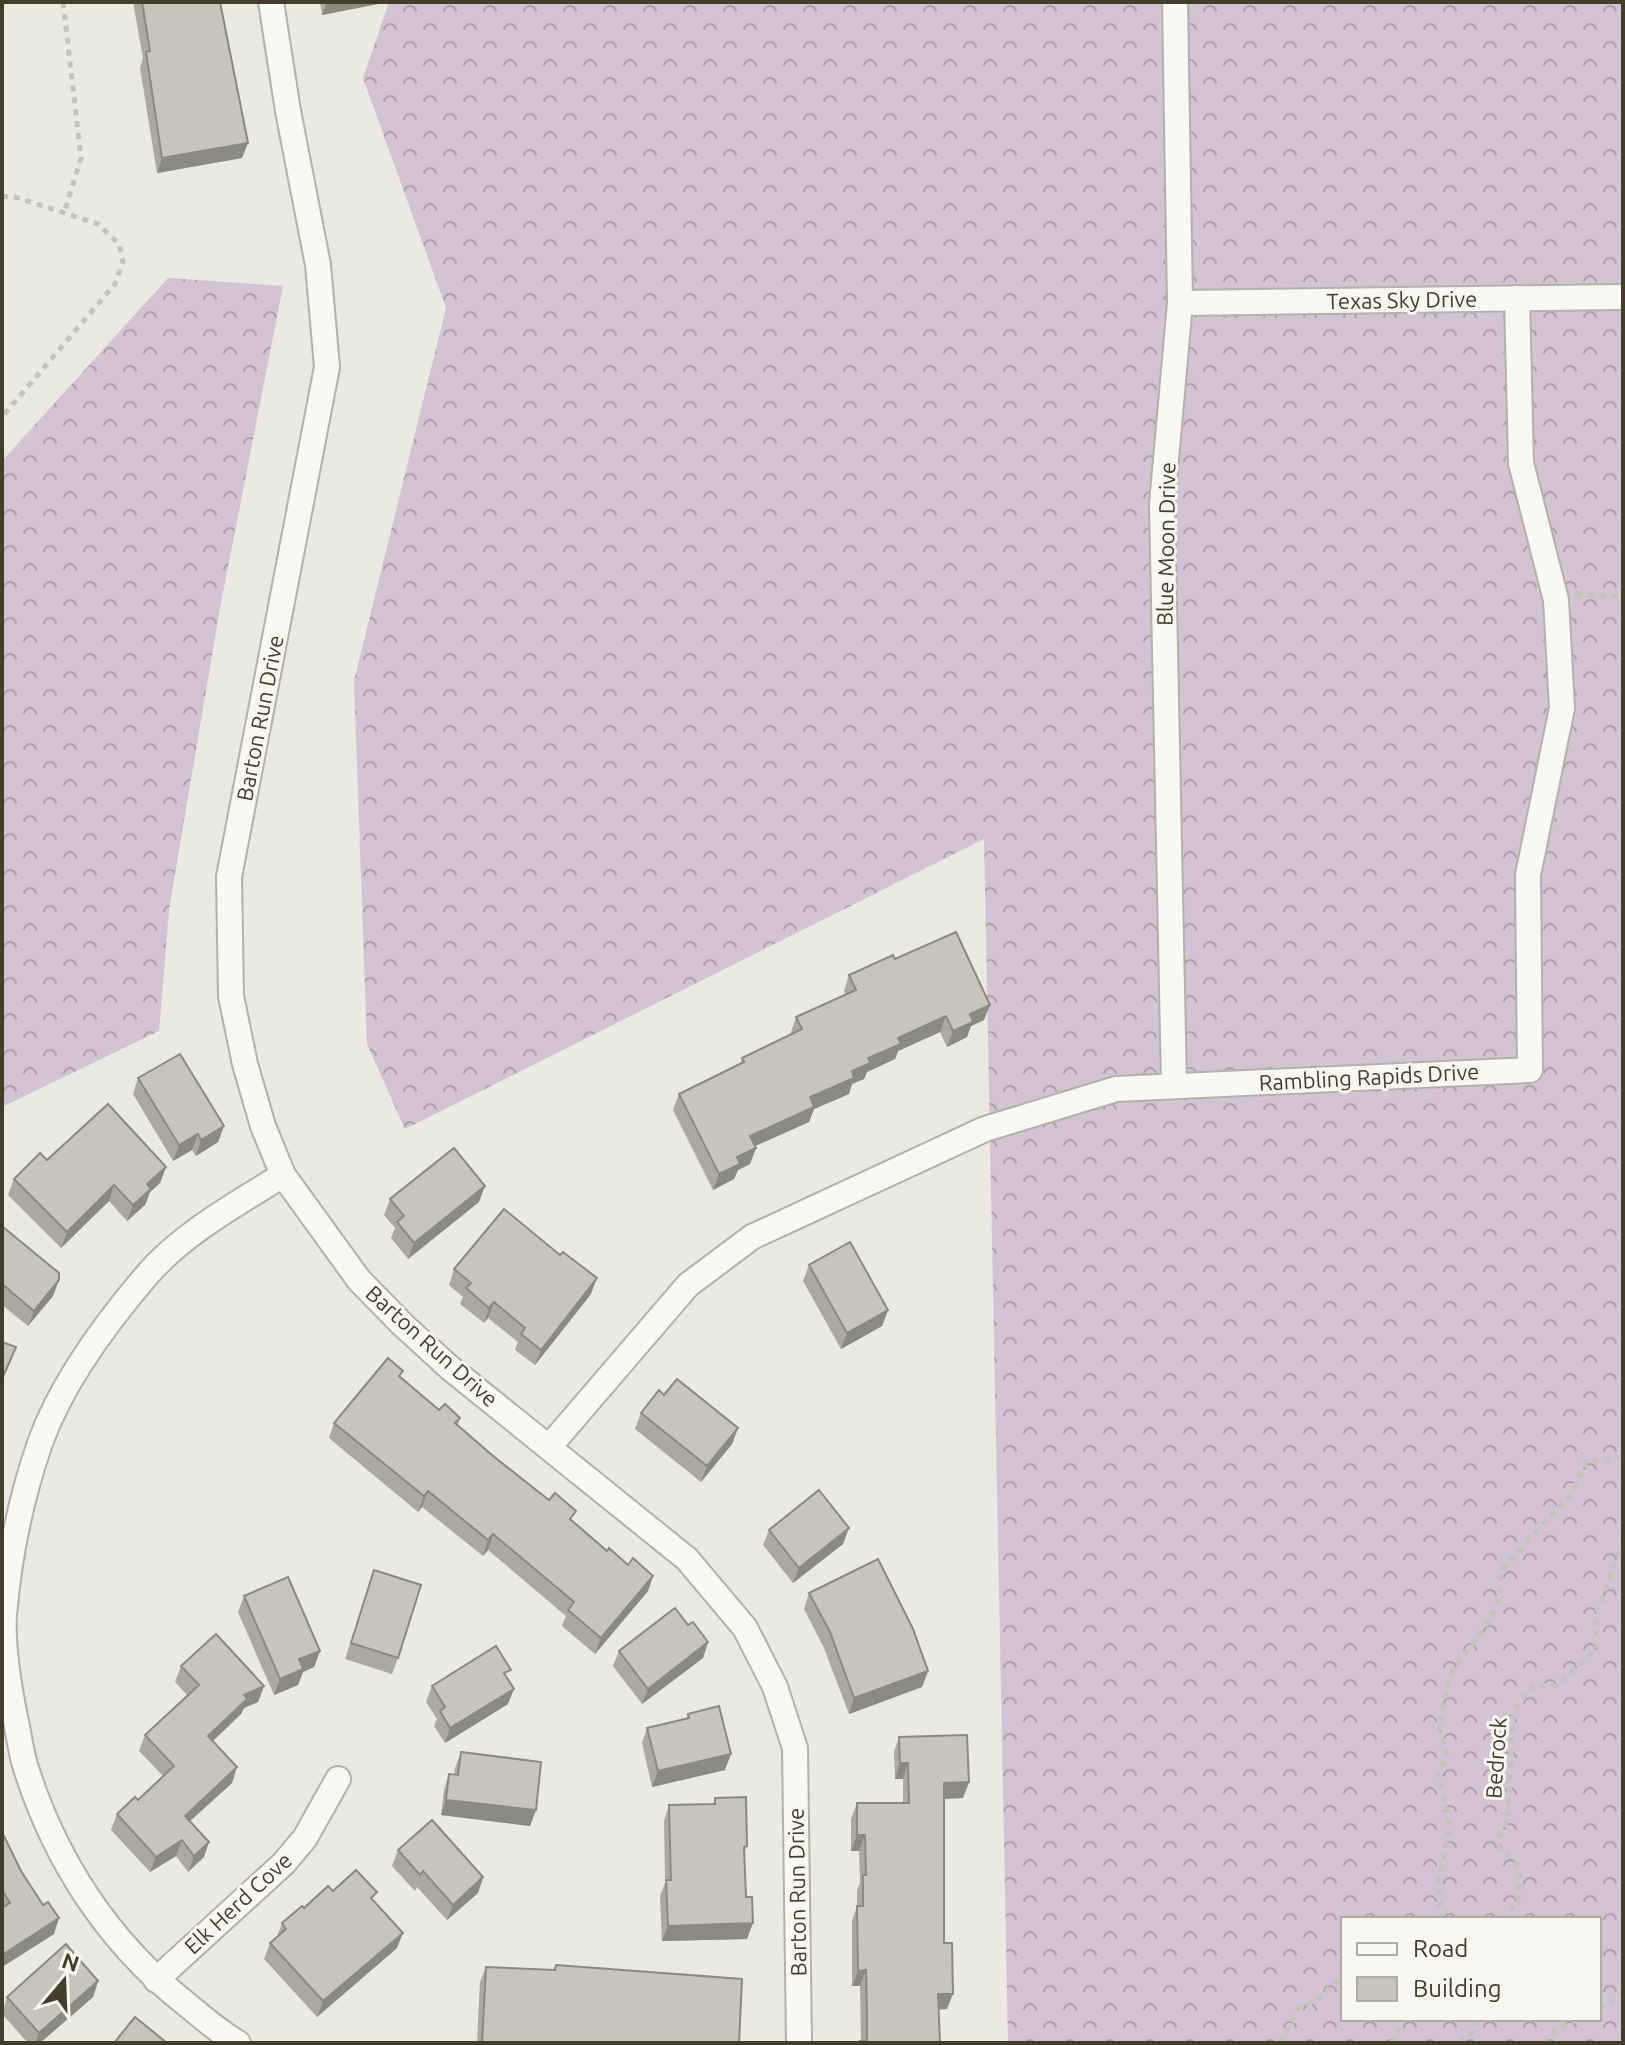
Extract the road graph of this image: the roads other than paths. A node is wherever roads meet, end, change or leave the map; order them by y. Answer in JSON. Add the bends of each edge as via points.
{"nodes":[{"id":1,"x":271,"y":2,"type":"edge"},
{"id":2,"x":1175,"y":2,"type":"edge"},
{"id":3,"x":1623,"y":297,"type":"edge"},
{"id":4,"x":1517,"y":298,"type":"junction"},
{"id":5,"x":1180,"y":303,"type":"junction"},
{"id":6,"x":1174,"y":1086,"type":"junction"},
{"id":7,"x":283,"y":1175,"type":"junction"},
{"id":8,"x":549,"y":1447,"type":"junction"},
{"id":9,"x":338,"y":1779,"type":"dead end"},
{"id":10,"x":156,"y":1980,"type":"junction"},
{"id":11,"x":238,"y":2043,"type":"edge"},
{"id":12,"x":799,"y":2043,"type":"edge"}],
"edges":[{"from":1,"to":7,"type":"street","name":"Barton Run Drive","via":[[318,265],[327,367],[229,877],[231,996],[263,1126]]},
{"from":2,"to":5,"type":"street","name":"Blue Moon Drive"},
{"from":3,"to":4,"type":"street","name":"Texas Sky Drive"},
{"from":4,"to":5,"type":"street","name":"Texas Sky Drive"},
{"from":4,"to":6,"type":"street","name":"Rambling Rapids Drive","via":[[1521,463],[1556,600],[1562,708],[1528,875],[1530,1070]]},
{"from":5,"to":6,"type":"street","name":"Blue Moon Drive","via":[[1162,504]]},
{"from":6,"to":8,"type":"street","name":"Rambling Rapids Drive","via":[[1116,1089],[985,1129],[752,1237],[688,1285]]},
{"from":7,"to":8,"type":"street","name":"Barton Run Drive","via":[[359,1280],[403,1325]]},
{"from":7,"to":10,"type":"street","via":[[214,1217],[149,1273],[101,1334],[68,1385],[41,1442],[15,1536],[4,1618],[9,1686],[24,1764],[56,1845],[85,1893]]},
{"from":8,"to":12,"type":"street","name":"Barton Run Drive","via":[[687,1559],[745,1628],[775,1687],[795,1748]]},
{"from":9,"to":10,"type":"street","name":"Elk Herd Cove","via":[[305,1838],[284,1863]]},
{"from":10,"to":11,"type":"street"}]}
